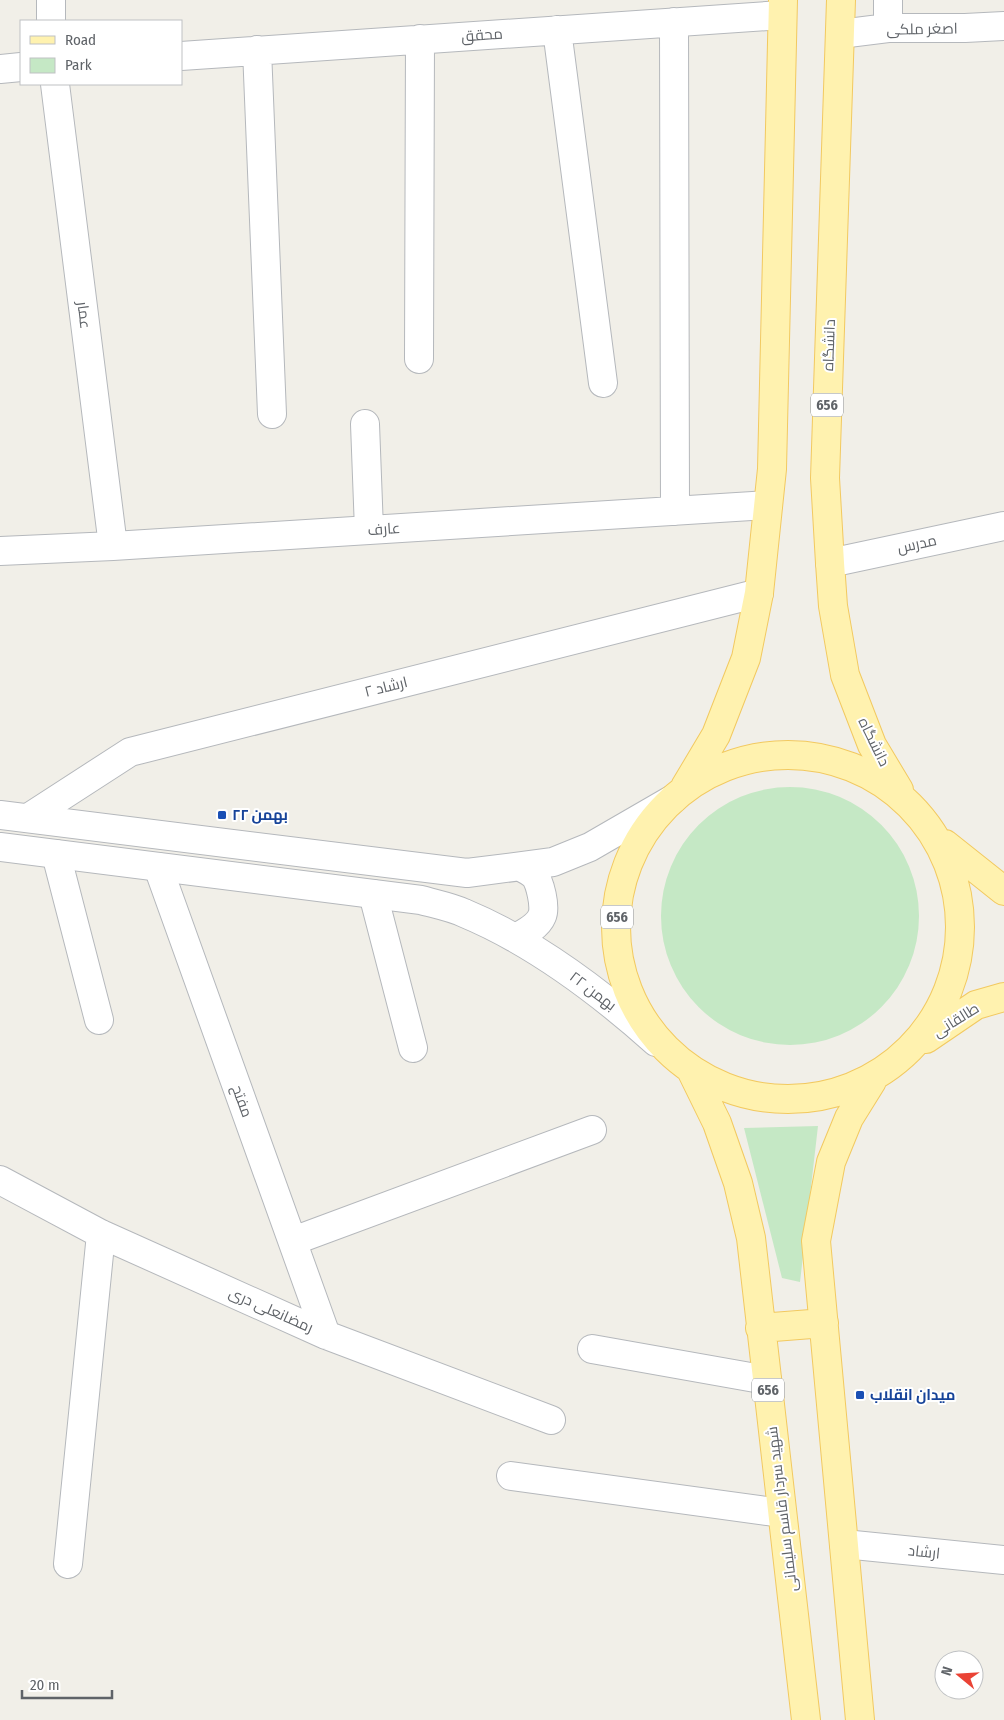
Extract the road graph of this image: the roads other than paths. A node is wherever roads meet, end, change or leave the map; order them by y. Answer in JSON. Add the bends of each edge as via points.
{"nodes":[{"id":1,"x":51,"y":0,"type":"edge"},
{"id":2,"x":841,"y":0,"type":"edge"},
{"id":3,"x":888,"y":0,"type":"edge"},
{"id":4,"x":782,"y":8,"type":"edge"},
{"id":5,"x":52,"y":20,"type":"edge"},
{"id":6,"x":674,"y":22,"type":"junction"},
{"id":7,"x":1004,"y":26,"type":"edge"},
{"id":8,"x":888,"y":28,"type":"junction"},
{"id":9,"x":557,"y":30,"type":"junction"},
{"id":10,"x":840,"y":34,"type":"junction"},
{"id":11,"x":420,"y":39,"type":"junction"},
{"id":12,"x":257,"y":50,"type":"junction"},
{"id":13,"x":182,"y":56,"type":"edge"},
{"id":14,"x":20,"y":67,"type":"edge"},
{"id":15,"x":0,"y":69,"type":"edge"},
{"id":16,"x":55,"y":85,"type":"edge"},
{"id":17,"x":419,"y":359,"type":"dead end"},
{"id":18,"x":603,"y":383,"type":"dead end"},
{"id":19,"x":272,"y":414,"type":"dead end"},
{"id":20,"x":364,"y":424,"type":"dead end"},
{"id":21,"x":768,"y":505,"type":"junction"},
{"id":22,"x":675,"y":511,"type":"junction"},
{"id":23,"x":1004,"y":526,"type":"edge"},
{"id":24,"x":369,"y":530,"type":"junction"},
{"id":25,"x":113,"y":546,"type":"junction"},
{"id":26,"x":0,"y":552,"type":"edge"},
{"id":27,"x":830,"y":563,"type":"junction"},
{"id":28,"x":759,"y":593,"type":"junction"},
{"id":29,"x":679,"y":793,"type":"junction"},
{"id":30,"x":903,"y":795,"type":"junction"},
{"id":31,"x":0,"y":815,"type":"edge"},
{"id":32,"x":28,"y":818,"type":"junction"},
{"id":33,"x":933,"y":833,"type":"junction"},
{"id":34,"x":0,"y":847,"type":"edge"},
{"id":35,"x":56,"y":854,"type":"junction"},
{"id":36,"x":158,"y":867,"type":"junction"},
{"id":37,"x":521,"y":867,"type":"junction"},
{"id":38,"x":1004,"y":891,"type":"edge"},
{"id":39,"x":373,"y":894,"type":"junction"},
{"id":40,"x":515,"y":938,"type":"junction"},
{"id":41,"x":1004,"y":997,"type":"edge"},
{"id":42,"x":99,"y":1020,"type":"dead end"},
{"id":43,"x":656,"y":1042,"type":"junction"},
{"id":44,"x":413,"y":1048,"type":"dead end"},
{"id":45,"x":910,"y":1049,"type":"junction"},
{"id":46,"x":691,"y":1070,"type":"junction"},
{"id":47,"x":872,"y":1081,"type":"junction"},
{"id":48,"x":592,"y":1130,"type":"dead end"},
{"id":49,"x":0,"y":1180,"type":"edge"},
{"id":50,"x":101,"y":1234,"type":"junction"},
{"id":51,"x":292,"y":1241,"type":"junction"},
{"id":52,"x":824,"y":1323,"type":"junction"},
{"id":53,"x":760,"y":1328,"type":"junction"},
{"id":54,"x":326,"y":1335,"type":"junction"},
{"id":55,"x":592,"y":1349,"type":"dead end"},
{"id":56,"x":767,"y":1380,"type":"junction"},
{"id":57,"x":550,"y":1420,"type":"dead end"},
{"id":58,"x":510,"y":1476,"type":"dead end"},
{"id":59,"x":782,"y":1513,"type":"junction"},
{"id":60,"x":844,"y":1544,"type":"junction"},
{"id":61,"x":1004,"y":1560,"type":"edge"},
{"id":62,"x":68,"y":1564,"type":"dead end"},
{"id":63,"x":806,"y":1720,"type":"edge"},
{"id":64,"x":860,"y":1720,"type":"edge"}],
"edges":[{"from":1,"to":5,"type":"street"},
{"from":2,"to":10,"type":"main road","name":"دانشگاه","number":"656"},
{"from":3,"to":8,"type":"street"},
{"from":4,"to":6,"type":"street","name":"محقق"},
{"from":4,"to":21,"type":"main road","number":"656","via":[[772,469]]},
{"from":6,"to":9,"type":"street","name":"محقق"},
{"from":6,"to":22,"type":"street"},
{"from":7,"to":8,"type":"street","name":"اصغر ملکی"},
{"from":8,"to":10,"type":"street","name":"اصغر ملکی"},
{"from":9,"to":11,"type":"street","name":"محقق"},
{"from":9,"to":18,"type":"street"},
{"from":10,"to":27,"type":"main road","name":"دانشگاه","number":"656","via":[[825,478]]},
{"from":11,"to":12,"type":"street","name":"محقق"},
{"from":11,"to":17,"type":"street"},
{"from":12,"to":13,"type":"street","name":"محقق"},
{"from":12,"to":19,"type":"street"},
{"from":14,"to":15,"type":"street"},
{"from":16,"to":25,"type":"street","name":"عمار"},
{"from":20,"to":24,"type":"street"},
{"from":21,"to":22,"type":"street","name":"عارف"},
{"from":21,"to":28,"type":"main road","number":"656"},
{"from":22,"to":24,"type":"street","name":"عارف"},
{"from":23,"to":27,"type":"street","name":"مدرس"},
{"from":24,"to":25,"type":"street","name":"عارف"},
{"from":25,"to":26,"type":"street","name":"عارف"},
{"from":27,"to":30,"type":"main road","name":"دانشگاه","number":"656","via":[[845,675],[872,745]]},
{"from":28,"to":29,"type":"main road","number":"656","via":[[746,658],[716,735]]},
{"from":28,"to":32,"type":"street","name":"ارشاد ۲","via":[[130,752]]},
{"from":29,"to":30,"type":"main road","number":"656","via":[[727,766],[774,753],[820,756],[864,770]]},
{"from":29,"to":37,"type":"street","via":[[590,847],[553,862]]},
{"from":29,"to":43,"type":"main road","number":"656","via":[[650,823],[628,863],[617,907],[618,954],[630,1002]]},
{"from":30,"to":33,"type":"main road","number":"656"},
{"from":31,"to":32,"type":"street"},
{"from":32,"to":37,"type":"street","via":[[467,874]]},
{"from":33,"to":38,"type":"main road"},
{"from":33,"to":45,"type":"main road","number":"656","via":[[955,875],[962,925],[956,970],[939,1012]]},
{"from":34,"to":35,"type":"street","name":"۲۲ بهمن"},
{"from":35,"to":36,"type":"street","name":"۲۲ بهمن"},
{"from":35,"to":42,"type":"street"},
{"from":36,"to":39,"type":"street","name":"۲۲ بهمن"},
{"from":36,"to":51,"type":"street","name":"مفتح"},
{"from":37,"to":40,"type":"street","via":[[533,874],[539,883],[542,916],[530,931]]},
{"from":39,"to":40,"type":"street","name":"۲۲ بهمن","via":[[420,900],[463,912]]},
{"from":39,"to":44,"type":"street"},
{"from":40,"to":43,"type":"street","name":"۲۲ بهمن","via":[[560,966]]},
{"from":41,"to":45,"type":"main road","name":"طالقانی","via":[[976,1005]]},
{"from":43,"to":46,"type":"main road","number":"656"},
{"from":45,"to":47,"type":"main road","number":"656"},
{"from":46,"to":47,"type":"main road","number":"656","via":[[734,1092],[780,1099],[827,1097]]},
{"from":46,"to":53,"type":"main road","name":"شهید سردار قاسم سلیمانی","number":"656","via":[[717,1123],[738,1183],[751,1238]]},
{"from":47,"to":52,"type":"main road","number":"656","via":[[849,1118],[831,1162],[816,1241]]},
{"from":48,"to":51,"type":"street"},
{"from":49,"to":50,"type":"street","name":"رمضانعلی دری"},
{"from":50,"to":54,"type":"street","name":"رمضانعلی دری"},
{"from":50,"to":62,"type":"street"},
{"from":51,"to":54,"type":"street","name":"مفتح"},
{"from":52,"to":53,"type":"main road"},
{"from":52,"to":60,"type":"main road","number":"656"},
{"from":53,"to":56,"type":"main road","name":"شهید سردار قاسم سلیمانی","number":"656"},
{"from":54,"to":57,"type":"street","name":"رمضانعلی دری"},
{"from":55,"to":56,"type":"street"},
{"from":56,"to":59,"type":"main road","name":"شهید سردار قاسم سلیمانی","number":"656"},
{"from":58,"to":59,"type":"street"},
{"from":59,"to":63,"type":"main road","name":"شهید سردار قاسم سلیمانی","number":"656"},
{"from":60,"to":61,"type":"street","name":"ارشاد"},
{"from":60,"to":64,"type":"main road","number":"656"}]}
